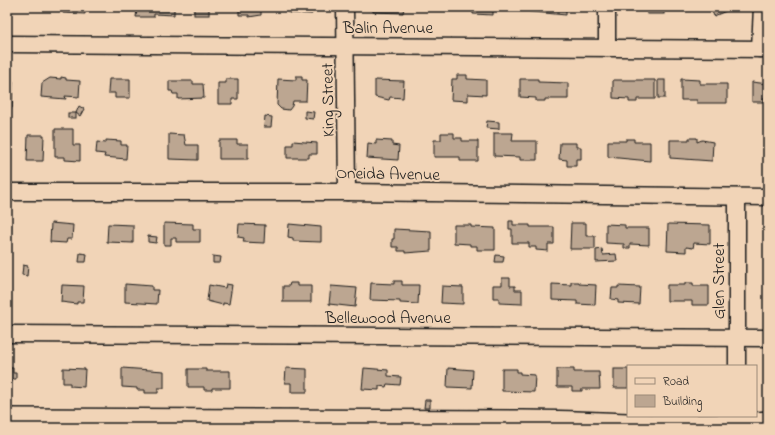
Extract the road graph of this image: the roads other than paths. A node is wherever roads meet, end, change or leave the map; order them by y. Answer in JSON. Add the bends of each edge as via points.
{"nodes":[{"id":1,"x":345,"y":7,"type":"edge"},
{"id":2,"x":607,"y":7,"type":"edge"},
{"id":3,"x":762,"y":7,"type":"edge"},
{"id":4,"x":7,"y":44,"type":"edge"},
{"id":5,"x":346,"y":46,"type":"junction"},
{"id":6,"x":607,"y":48,"type":"junction"},
{"id":7,"x":764,"y":49,"type":"edge"},
{"id":8,"x":7,"y":192,"type":"edge"},
{"id":9,"x":347,"y":192,"type":"junction"},
{"id":10,"x":736,"y":197,"type":"junction"},
{"id":11,"x":768,"y":197,"type":"edge"},
{"id":12,"x":7,"y":334,"type":"edge"},
{"id":13,"x":737,"y":337,"type":"junction"},
{"id":14,"x":768,"y":338,"type":"edge"},
{"id":15,"x":737,"y":365,"type":"edge"},
{"id":16,"x":7,"y":419,"type":"edge"},
{"id":17,"x":768,"y":422,"type":"edge"},
{"id":18,"x":743,"y":423,"type":"edge"},
{"id":19,"x":683,"y":426,"type":"junction"},
{"id":20,"x":649,"y":428,"type":"edge"}],
"edges":[{"from":1,"to":5,"type":"street","name":"King Street"},
{"from":2,"to":6,"type":"street"},
{"from":3,"to":7,"type":"street"},
{"from":4,"to":5,"type":"street","name":"Balin Avenue"},
{"from":5,"to":6,"type":"street","name":"Balin Avenue"},
{"from":5,"to":9,"type":"street","name":"King Street"},
{"from":6,"to":7,"type":"street","name":"Balin Avenue"},
{"from":8,"to":9,"type":"street","name":"Oneida Avenue"},
{"from":9,"to":10,"type":"street","name":"Oneida Avenue"},
{"from":10,"to":11,"type":"street","name":"Oneida Avenue"},
{"from":10,"to":13,"type":"street","name":"Glen Street"},
{"from":12,"to":13,"type":"street","name":"Bellewood Avenue"},
{"from":13,"to":14,"type":"street","name":"Bellewood Avenue"},
{"from":13,"to":15,"type":"street","name":"Glen Street"},
{"from":16,"to":19,"type":"main road","via":[[577,421]]},
{"from":17,"to":18,"type":"main road"},
{"from":18,"to":19,"type":"main road"},
{"from":19,"to":20,"type":"main road"}]}
